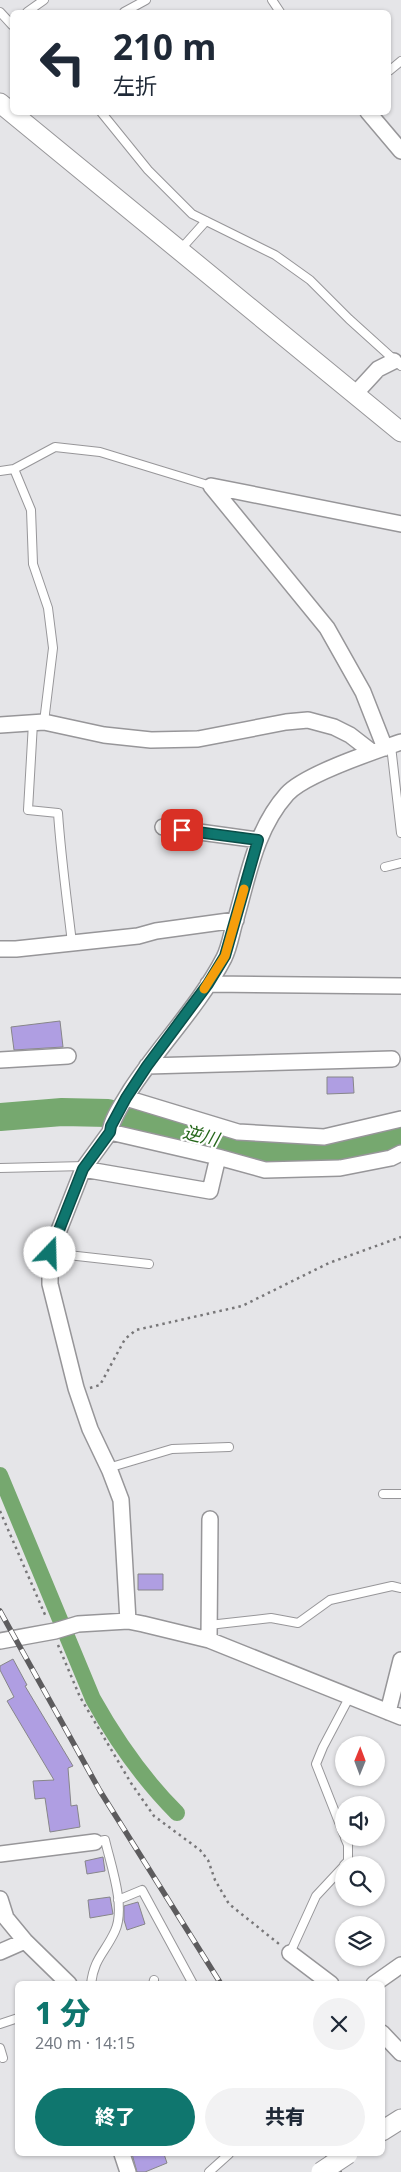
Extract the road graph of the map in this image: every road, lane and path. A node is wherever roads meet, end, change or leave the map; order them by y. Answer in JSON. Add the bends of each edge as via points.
{"nodes":[{"id":1,"x":44,"y":0,"type":"edge"},
{"id":2,"x":146,"y":0,"type":"edge"},
{"id":3,"x":30,"y":10,"type":"edge"},
{"id":4,"x":128,"y":10,"type":"edge"},
{"id":5,"x":0,"y":12,"type":"edge"},
{"id":6,"x":10,"y":22,"type":"edge"},
{"id":7,"x":401,"y":61,"type":"edge"},
{"id":8,"x":391,"y":70,"type":"edge"},
{"id":9,"x":0,"y":103,"type":"edge"},
{"id":10,"x":10,"y":111,"type":"edge"},
{"id":11,"x":15,"y":115,"type":"edge"},
{"id":12,"x":104,"y":115,"type":"edge"},
{"id":13,"x":371,"y":115,"type":"edge"},
{"id":14,"x":401,"y":151,"type":"edge"},
{"id":15,"x":206,"y":221,"type":"junction"},
{"id":16,"x":180,"y":250,"type":"junction"},
{"id":17,"x":398,"y":363,"type":"edge"},
{"id":18,"x":355,"y":394,"type":"junction"},
{"id":19,"x":401,"y":432,"type":"edge"},
{"id":20,"x":14,"y":469,"type":"junction"},
{"id":21,"x":0,"y":471,"type":"edge"},
{"id":22,"x":211,"y":486,"type":"junction"},
{"id":23,"x":401,"y":524,"type":"edge"},
{"id":24,"x":38,"y":722,"type":"junction"},
{"id":25,"x":0,"y":725,"type":"edge"},
{"id":26,"x":387,"y":747,"type":"edge"},
{"id":27,"x":163,"y":827,"type":"dead end"},
{"id":28,"x":401,"y":833,"type":"edge"},
{"id":29,"x":258,"y":840,"type":"junction"},
{"id":30,"x":401,"y":863,"type":"edge"},
{"id":31,"x":385,"y":866,"type":"dead end"},
{"id":32,"x":236,"y":920,"type":"junction"},
{"id":33,"x":72,"y":943,"type":"junction"},
{"id":34,"x":0,"y":949,"type":"edge"},
{"id":35,"x":208,"y":984,"type":"junction"},
{"id":36,"x":401,"y":986,"type":"edge"},
{"id":37,"x":68,"y":1056,"type":"dead end"},
{"id":38,"x":392,"y":1059,"type":"dead end"},
{"id":39,"x":0,"y":1060,"type":"edge"},
{"id":40,"x":147,"y":1066,"type":"junction"},
{"id":41,"x":123,"y":1103,"type":"junction"},
{"id":42,"x":401,"y":1119,"type":"edge"},
{"id":43,"x":111,"y":1129,"type":"junction"},
{"id":44,"x":401,"y":1153,"type":"edge"},
{"id":45,"x":218,"y":1156,"type":"junction"},
{"id":46,"x":0,"y":1168,"type":"edge"},
{"id":47,"x":84,"y":1168,"type":"junction"},
{"id":48,"x":401,"y":1237,"type":"edge"},
{"id":49,"x":50,"y":1253,"type":"junction"},
{"id":50,"x":149,"y":1264,"type":"dead end"},
{"id":51,"x":77,"y":1392,"type":"junction"},
{"id":52,"x":229,"y":1447,"type":"dead end"},
{"id":53,"x":108,"y":1468,"type":"junction"},
{"id":54,"x":383,"y":1494,"type":"dead end"},
{"id":55,"x":401,"y":1494,"type":"edge"},
{"id":56,"x":0,"y":1511,"type":"edge"},
{"id":57,"x":210,"y":1519,"type":"dead end"},
{"id":58,"x":401,"y":1588,"type":"edge"},
{"id":59,"x":128,"y":1622,"type":"junction"},
{"id":60,"x":53,"y":1631,"type":"junction"},
{"id":61,"x":209,"y":1633,"type":"junction"},
{"id":62,"x":0,"y":1641,"type":"edge"},
{"id":63,"x":401,"y":1660,"type":"edge"},
{"id":64,"x":350,"y":1696,"type":"junction"},
{"id":65,"x":395,"y":1714,"type":"edge"},
{"id":66,"x":335,"y":1813,"type":"edge"},
{"id":67,"x":95,"y":1842,"type":"joint"},
{"id":68,"x":0,"y":1854,"type":"edge"},
{"id":69,"x":335,"y":1875,"type":"edge"},
{"id":70,"x":0,"y":1899,"type":"edge"},
{"id":71,"x":118,"y":1900,"type":"junction"},
{"id":72,"x":25,"y":1941,"type":"junction"},
{"id":73,"x":0,"y":1952,"type":"edge"},
{"id":74,"x":290,"y":1953,"type":"junction"},
{"id":75,"x":401,"y":1965,"type":"edge"},
{"id":76,"x":66,"y":1981,"type":"edge"},
{"id":77,"x":91,"y":1981,"type":"edge"},
{"id":78,"x":191,"y":1981,"type":"edge"},
{"id":79,"x":328,"y":1981,"type":"edge"},
{"id":80,"x":378,"y":1981,"type":"edge"},
{"id":81,"x":15,"y":2019,"type":"edge"},
{"id":82,"x":0,"y":2024,"type":"edge"},
{"id":83,"x":385,"y":2036,"type":"edge"},
{"id":84,"x":0,"y":2048,"type":"edge"},
{"id":85,"x":401,"y":2053,"type":"edge"},
{"id":86,"x":3,"y":2058,"type":"dead end"},
{"id":87,"x":401,"y":2119,"type":"edge"},
{"id":88,"x":385,"y":2129,"type":"edge"},
{"id":89,"x":123,"y":2156,"type":"edge"},
{"id":90,"x":227,"y":2156,"type":"edge"},
{"id":91,"x":345,"y":2156,"type":"edge"},
{"id":92,"x":128,"y":2172,"type":"edge"},
{"id":93,"x":209,"y":2172,"type":"edge"},
{"id":94,"x":321,"y":2172,"type":"edge"}],
"edges":[{"from":1,"to":3,"type":"lane"},
{"from":2,"to":4,"type":"lane"},
{"from":5,"to":6,"type":"lane"},
{"from":7,"to":8,"type":"lane"},
{"from":9,"to":10,"type":"street"},
{"from":11,"to":16,"type":"street"},
{"from":12,"to":15,"type":"lane","via":[[160,182],[192,214]]},
{"from":13,"to":14,"type":"street"},
{"from":15,"to":16,"type":"lane"},
{"from":15,"to":17,"type":"lane","via":[[275,255],[310,280]]},
{"from":16,"to":18,"type":"street"},
{"from":17,"to":18,"type":"street","via":[[378,369]]},
{"from":18,"to":19,"type":"street"},
{"from":20,"to":21,"type":"lane"},
{"from":20,"to":22,"type":"lane","via":[[55,447],[100,452]]},
{"from":20,"to":24,"type":"lane","via":[[32,510],[32,564],[48,608],[53,648]]},
{"from":22,"to":23,"type":"street"},
{"from":22,"to":26,"type":"street","via":[[327,628],[364,692]]},
{"from":24,"to":25,"type":"street"},
{"from":24,"to":26,"type":"street","via":[[151,740],[198,739],[308,720]]},
{"from":24,"to":33,"type":"lane","via":[[28,810],[58,813]]},
{"from":26,"to":28,"type":"lane"},
{"from":26,"to":29,"type":"street","via":[[317,775],[289,791],[270,815]]},
{"from":27,"to":29,"type":"street"},
{"from":29,"to":32,"type":"street"},
{"from":30,"to":31,"type":"lane"},
{"from":32,"to":33,"type":"street"},
{"from":32,"to":35,"type":"street","via":[[225,956]]},
{"from":33,"to":34,"type":"street"},
{"from":35,"to":36,"type":"street"},
{"from":35,"to":40,"type":"street"},
{"from":37,"to":39,"type":"street"},
{"from":38,"to":40,"type":"street"},
{"from":40,"to":41,"type":"street"},
{"from":41,"to":42,"type":"street","via":[[238,1132],[324,1137]]},
{"from":41,"to":43,"type":"street"},
{"from":43,"to":45,"type":"street"},
{"from":43,"to":47,"type":"street"},
{"from":44,"to":45,"type":"street","via":[[392,1158],[340,1168],[265,1170]]},
{"from":45,"to":47,"type":"street","via":[[210,1191]]},
{"from":46,"to":47,"type":"lane"},
{"from":47,"to":49,"type":"street"},
{"from":48,"to":51,"type":"path","via":[[329,1263],[242,1306],[136,1330],[125,1339],[100,1385]]},
{"from":49,"to":50,"type":"lane"},
{"from":49,"to":51,"type":"street","via":[[50,1284]]},
{"from":51,"to":53,"type":"street"},
{"from":52,"to":53,"type":"lane","via":[[172,1449]]},
{"from":53,"to":59,"type":"street","via":[[121,1500]]},
{"from":54,"to":55,"type":"lane"},
{"from":56,"to":60,"type":"path"},
{"from":57,"to":61,"type":"street"},
{"from":58,"to":61,"type":"lane","via":[[392,1586],[330,1600],[298,1623],[271,1618]]},
{"from":59,"to":60,"type":"street","via":[[78,1624]]},
{"from":59,"to":61,"type":"street"},
{"from":60,"to":62,"type":"street"},
{"from":60,"to":74,"type":"path","via":[[80,1697],[154,1816],[200,1850],[229,1904]]},
{"from":61,"to":64,"type":"street"},
{"from":63,"to":65,"type":"street"},
{"from":64,"to":65,"type":"street"},
{"from":64,"to":66,"type":"lane","via":[[316,1764]]},
{"from":67,"to":68,"type":"street"},
{"from":67,"to":71,"type":"lane","via":[[105,1840]]},
{"from":69,"to":74,"type":"lane","via":[[316,1896]]},
{"from":70,"to":72,"type":"street","via":[[6,1918]]},
{"from":71,"to":77,"type":"lane","via":[[116,1930],[93,1967]]},
{"from":71,"to":78,"type":"lane","via":[[142,1890]]},
{"from":72,"to":73,"type":"street"},
{"from":72,"to":76,"type":"street"},
{"from":74,"to":79,"type":"street"},
{"from":75,"to":80,"type":"street"},
{"from":81,"to":82,"type":"lane"},
{"from":83,"to":85,"type":"street"},
{"from":84,"to":86,"type":"lane"},
{"from":87,"to":88,"type":"street"},
{"from":89,"to":92,"type":"street"},
{"from":90,"to":93,"type":"lane"},
{"from":91,"to":94,"type":"street","bridge":true}]}
